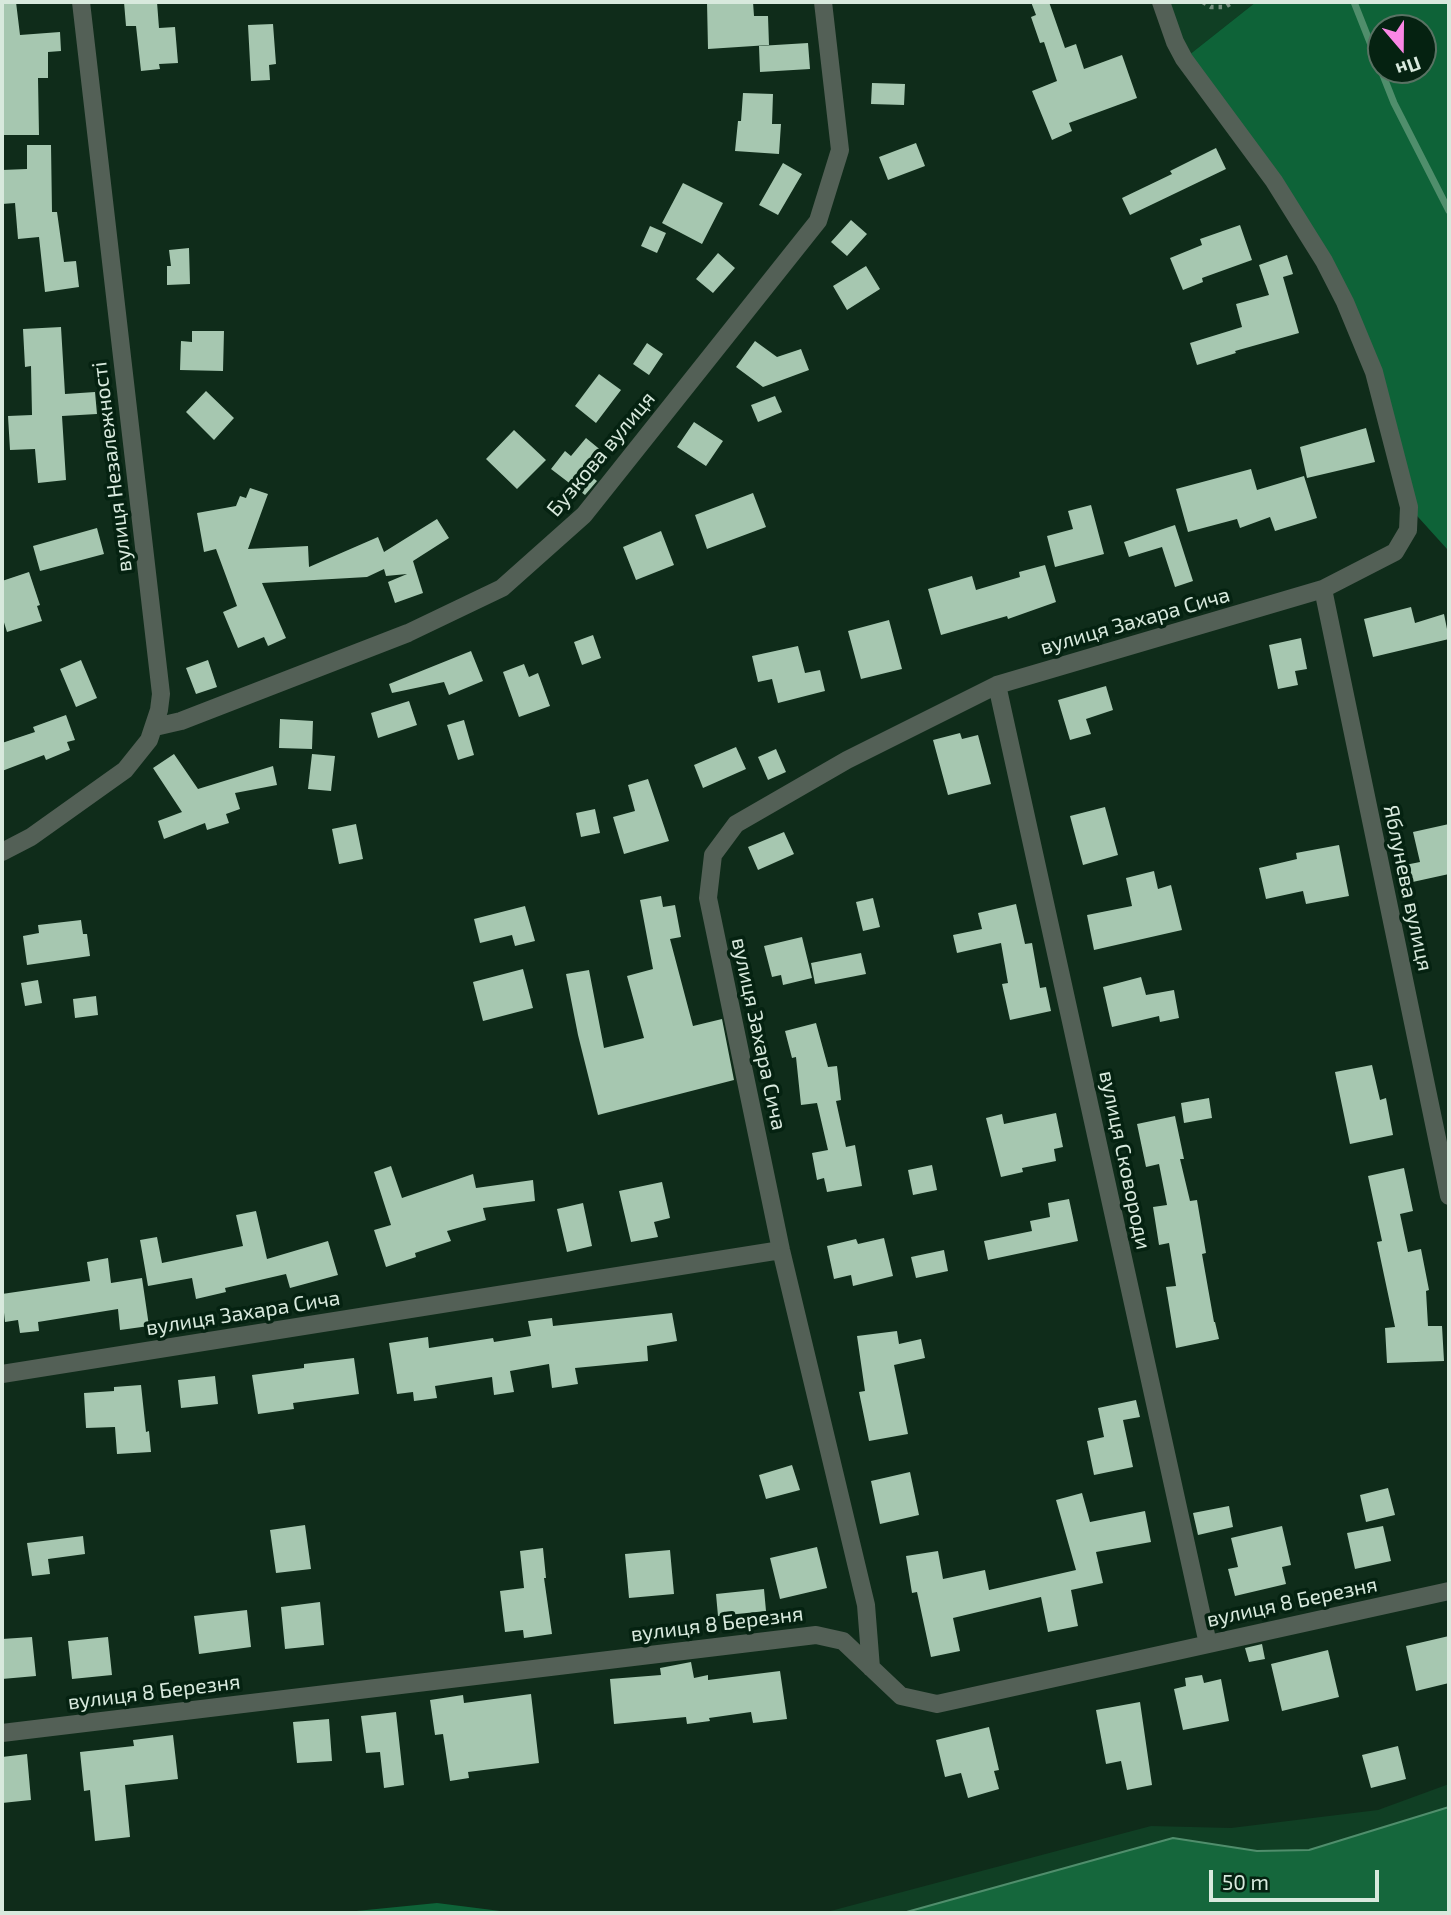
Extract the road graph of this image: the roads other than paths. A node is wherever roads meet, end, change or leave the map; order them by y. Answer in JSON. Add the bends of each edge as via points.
{"nodes":[{"id":1,"x":81,"y":2,"type":"edge"},
{"id":2,"x":822,"y":2,"type":"edge"},
{"id":3,"x":1161,"y":2,"type":"edge"},
{"id":4,"x":1323,"y":589,"type":"junction"},
{"id":5,"x":997,"y":685,"type":"junction"},
{"id":6,"x":155,"y":727,"type":"junction"},
{"id":7,"x":2,"y":852,"type":"edge"},
{"id":8,"x":1449,"y":1196,"type":"edge"},
{"id":9,"x":781,"y":1250,"type":"junction"},
{"id":10,"x":2,"y":1374,"type":"edge"},
{"id":11,"x":1449,"y":1591,"type":"edge"},
{"id":12,"x":1208,"y":1644,"type":"junction"},
{"id":13,"x":871,"y":1668,"type":"junction"},
{"id":14,"x":2,"y":1733,"type":"edge"}],
"edges":[{"from":1,"to":6,"type":"street","name":"вулиця Незалежності","via":[[161,694]]},
{"from":2,"to":6,"type":"street","name":"Бузкова вулиця","via":[[840,150],[818,221],[584,515],[502,589],[408,633],[181,722]]},
{"from":3,"to":4,"type":"street","name":"вулиця Захара Сича","via":[[1184,59],[1274,181],[1324,261],[1374,372],[1409,507],[1408,530],[1395,552]]},
{"from":4,"to":5,"type":"street","name":"вулиця Захара Сича"},
{"from":4,"to":8,"type":"street","name":"Яблунева вулиця"},
{"from":5,"to":9,"type":"street","name":"вулиця Захара Сича","via":[[847,760],[736,824],[712,855],[708,898]]},
{"from":5,"to":12,"type":"street","name":"вулиця Сковороди"},
{"from":6,"to":7,"type":"street","name":"вулиця Незалежності","via":[[140,752],[110,783]]},
{"from":9,"to":10,"type":"street","name":"вулиця Захара Сича"},
{"from":9,"to":13,"type":"street","name":"вулиця Захара Сича","via":[[866,1605]]},
{"from":11,"to":12,"type":"street","name":"вулиця 8 Березня"},
{"from":12,"to":13,"type":"street","name":"вулиця 8 Березня","via":[[937,1704],[901,1696]]},
{"from":13,"to":14,"type":"street","name":"вулиця 8 Березня","via":[[843,1641],[816,1635]]}]}
